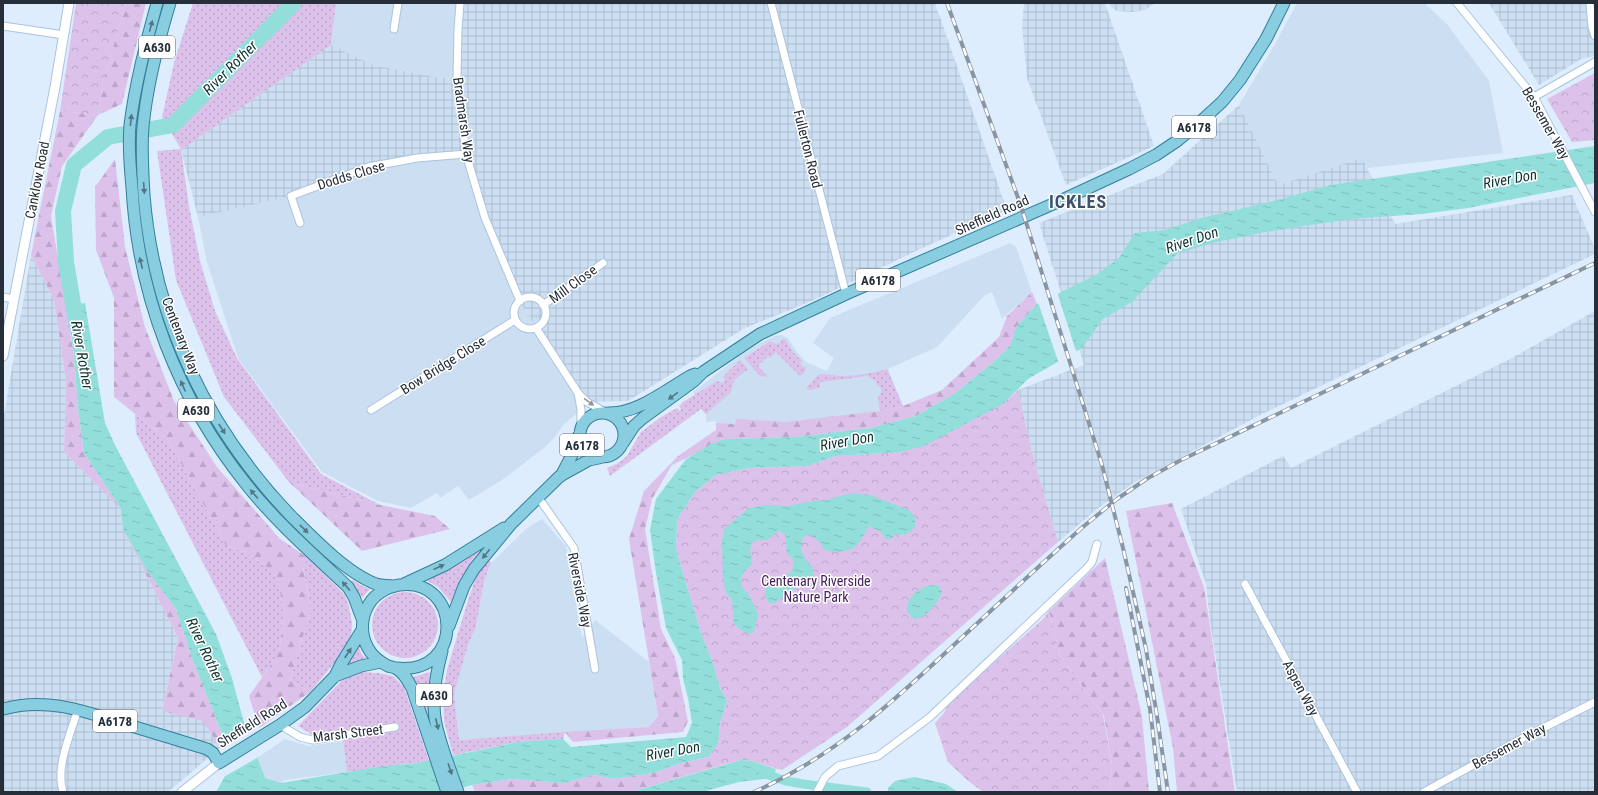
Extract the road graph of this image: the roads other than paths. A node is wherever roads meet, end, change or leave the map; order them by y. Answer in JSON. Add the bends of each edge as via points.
{"nodes":[{"id":1,"x":69,"y":3,"type":"edge"},
{"id":2,"x":157,"y":3,"type":"edge"},
{"id":3,"x":170,"y":3,"type":"edge"},
{"id":4,"x":398,"y":3,"type":"edge"},
{"id":5,"x":460,"y":3,"type":"edge"},
{"id":6,"x":771,"y":3,"type":"edge"},
{"id":7,"x":1284,"y":3,"type":"edge"},
{"id":8,"x":1457,"y":3,"type":"edge"},
{"id":9,"x":1590,"y":3,"type":"edge"},
{"id":10,"x":3,"y":26,"type":"edge"},
{"id":11,"x":394,"y":29,"type":"dead end"},
{"id":12,"x":64,"y":35,"type":"junction"},
{"id":13,"x":1595,"y":36,"type":"edge"},
{"id":14,"x":1595,"y":62,"type":"edge"},
{"id":15,"x":1534,"y":97,"type":"junction"},
{"id":16,"x":466,"y":154,"type":"junction"},
{"id":17,"x":1595,"y":212,"type":"edge"},
{"id":18,"x":300,"y":223,"type":"dead end"},
{"id":19,"x":603,"y":262,"type":"dead end"},
{"id":20,"x":846,"y":294,"type":"junction"},
{"id":21,"x":3,"y":297,"type":"edge"},
{"id":22,"x":13,"y":298,"type":"junction"},
{"id":23,"x":520,"y":301,"type":"junction"},
{"id":24,"x":543,"y":305,"type":"junction"},
{"id":25,"x":515,"y":320,"type":"junction"},
{"id":26,"x":536,"y":328,"type":"junction"},
{"id":27,"x":3,"y":356,"type":"edge"},
{"id":28,"x":703,"y":372,"type":"junction"},
{"id":29,"x":578,"y":393,"type":"junction"},
{"id":30,"x":371,"y":410,"type":"dead end"},
{"id":31,"x":607,"y":413,"type":"junction"},
{"id":32,"x":580,"y":431,"type":"junction"},
{"id":33,"x":623,"y":443,"type":"junction"},
{"id":34,"x":608,"y":456,"type":"junction"},
{"id":35,"x":560,"y":476,"type":"junction"},
{"id":36,"x":538,"y":496,"type":"junction"},
{"id":37,"x":511,"y":524,"type":"junction"},
{"id":38,"x":1097,"y":544,"type":"dead end"},
{"id":39,"x":1245,"y":584,"type":"dead end"},
{"id":40,"x":399,"y":585,"type":"junction"},
{"id":41,"x":363,"y":625,"type":"junction"},
{"id":42,"x":448,"y":628,"type":"junction"},
{"id":43,"x":444,"y":645,"type":"junction"},
{"id":44,"x":381,"y":662,"type":"junction"},
{"id":45,"x":396,"y":668,"type":"junction"},
{"id":46,"x":595,"y":669,"type":"dead end"},
{"id":47,"x":335,"y":676,"type":"junction"},
{"id":48,"x":1595,"y":702,"type":"edge"},
{"id":49,"x":3,"y":709,"type":"edge"},
{"id":50,"x":78,"y":709,"type":"junction"},
{"id":51,"x":280,"y":725,"type":"junction"},
{"id":52,"x":395,"y":727,"type":"dead end"},
{"id":53,"x":438,"y":749,"type":"junction"},
{"id":54,"x":221,"y":761,"type":"junction"},
{"id":55,"x":817,"y":791,"type":"edge"},
{"id":56,"x":63,"y":792,"type":"edge"},
{"id":57,"x":182,"y":792,"type":"edge"},
{"id":58,"x":447,"y":792,"type":"edge"},
{"id":59,"x":458,"y":792,"type":"edge"},
{"id":60,"x":1358,"y":792,"type":"edge"},
{"id":61,"x":1424,"y":792,"type":"edge"}],
"edges":[{"from":1,"to":12,"type":"street","name":"Canklow Road"},
{"from":41,"to":2,"type":"main road","name":"Centenary Way","number":"A630","one_way":true,"via":[[354,597],[348,588],[262,504],[226,457],[188,395],[160,332],[138,251],[129,150],[135,91]]},
{"from":3,"to":40,"type":"main road","name":"Centenary Way","number":"A630","one_way":true,"via":[[148,92],[142,149],[151,249],[170,323],[184,359],[238,454],[303,528],[358,576],[378,584]]},
{"from":4,"to":11,"type":"street"},
{"from":5,"to":16,"type":"street","name":"Bradmarsh Way","via":[[457,77]]},
{"from":6,"to":20,"type":"street","name":"Fullerton Road"},
{"from":7,"to":20,"type":"main road","name":"Sheffield Road","number":"A6178","via":[[1266,39],[1240,80],[1222,102],[1177,141],[1156,155],[1060,201]]},
{"from":8,"to":15,"type":"street","name":"Bessemer Way"},
{"from":9,"to":13,"type":"street"},
{"from":10,"to":12,"type":"street"},
{"from":12,"to":22,"type":"street","name":"Canklow Road"},
{"from":14,"to":15,"type":"street"},
{"from":15,"to":17,"type":"street","name":"Bessemer Way"},
{"from":16,"to":18,"type":"street","name":"Dodds Close","via":[[417,158],[368,167],[308,188],[291,196]]},
{"from":16,"to":23,"type":"street","name":"Bradmarsh Way","via":[[485,218]]},
{"from":19,"to":24,"type":"street","name":"Mill Close"},
{"from":20,"to":28,"type":"main road","name":"Sheffield Road","number":"A6178","via":[[760,334]]},
{"from":21,"to":22,"type":"street"},
{"from":22,"to":27,"type":"street","name":"Canklow Road"},
{"from":23,"to":24,"type":"street","via":[[532,298]]},
{"from":23,"to":25,"type":"street","via":[[514,311]]},
{"from":24,"to":26,"type":"street","via":[[545,318]]},
{"from":25,"to":26,"type":"street","via":[[527,329]]},
{"from":25,"to":30,"type":"street","name":"Bow Bridge Close"},
{"from":26,"to":29,"type":"street"},
{"from":28,"to":31,"type":"main road","name":"Sheffield Road","number":"A6178","via":[[690,376],[626,412]]},
{"from":28,"to":33,"type":"main road","name":"Sheffield Road","number":"A6178","one_way":true,"via":[[643,418],[634,426]]},
{"from":29,"to":31,"type":"street","one_way":true,"via":[[587,402]]},
{"from":29,"to":32,"type":"street","via":[[581,410]]},
{"from":31,"to":32,"type":"main road","number":"A6178","via":[[590,416]]},
{"from":31,"to":33,"type":"main road","number":"A6178","via":[[615,416],[622,424]]},
{"from":32,"to":34,"type":"main road","number":"A6178","via":[[583,447],[588,452],[600,457]]},
{"from":32,"to":35,"type":"main road","number":"A6178","via":[[573,453]]},
{"from":33,"to":34,"type":"main road","number":"A6178","via":[[615,453]]},
{"from":34,"to":35,"type":"main road","number":"A6178","via":[[589,460]]},
{"from":35,"to":36,"type":"main road","number":"A6178"},
{"from":36,"to":37,"type":"main road","number":"A6178"},
{"from":36,"to":46,"type":"street","name":"Riverside Way","via":[[574,548]]},
{"from":40,"to":37,"type":"main road","number":"A6178","one_way":true,"via":[[445,565]]},
{"from":37,"to":42,"type":"main road","number":"A6178","one_way":true,"via":[[474,569],[464,586]]},
{"from":38,"to":55,"type":"street","via":[[1092,562],[1086,569],[930,716],[878,756],[838,766],[825,777]]},
{"from":39,"to":60,"type":"street","name":"Aspen Way"},
{"from":40,"to":41,"type":"main road","via":[[384,589],[376,595],[365,611]]},
{"from":40,"to":42,"type":"main road","number":"A630","via":[[424,588],[439,601],[444,609]]},
{"from":41,"to":44,"type":"main road","number":"A630","via":[[368,648]]},
{"from":47,"to":41,"type":"main road","name":"Sheffield Road","one_way":true},
{"from":42,"to":43,"type":"main road","number":"A630"},
{"from":43,"to":45,"type":"main road","number":"A630","via":[[439,653],[424,665],[406,669]]},
{"from":43,"to":53,"type":"main road","number":"A630","one_way":true,"via":[[434,693]]},
{"from":44,"to":45,"type":"main road","number":"A630"},
{"from":44,"to":47,"type":"main road","name":"Sheffield Road"},
{"from":45,"to":53,"type":"main road","number":"A630","via":[[412,688]]},
{"from":47,"to":51,"type":"main road","name":"Sheffield Road","via":[[305,707]]},
{"from":48,"to":61,"type":"street","name":"Bessemer Way"},
{"from":49,"to":50,"type":"main road","number":"A6178","via":[[51,704]]},
{"from":50,"to":54,"type":"main road","number":"A6178","via":[[207,749]]},
{"from":50,"to":56,"type":"street","via":[[61,767]]},
{"from":51,"to":52,"type":"street","name":"Marsh Street","via":[[300,737],[312,740]]},
{"from":51,"to":54,"type":"main road","name":"Sheffield Road"},
{"from":53,"to":58,"type":"main road","number":"A630"},
{"from":53,"to":59,"type":"main road","number":"A630","one_way":true},
{"from":54,"to":57,"type":"street","name":"Sheffield Road"}]}
